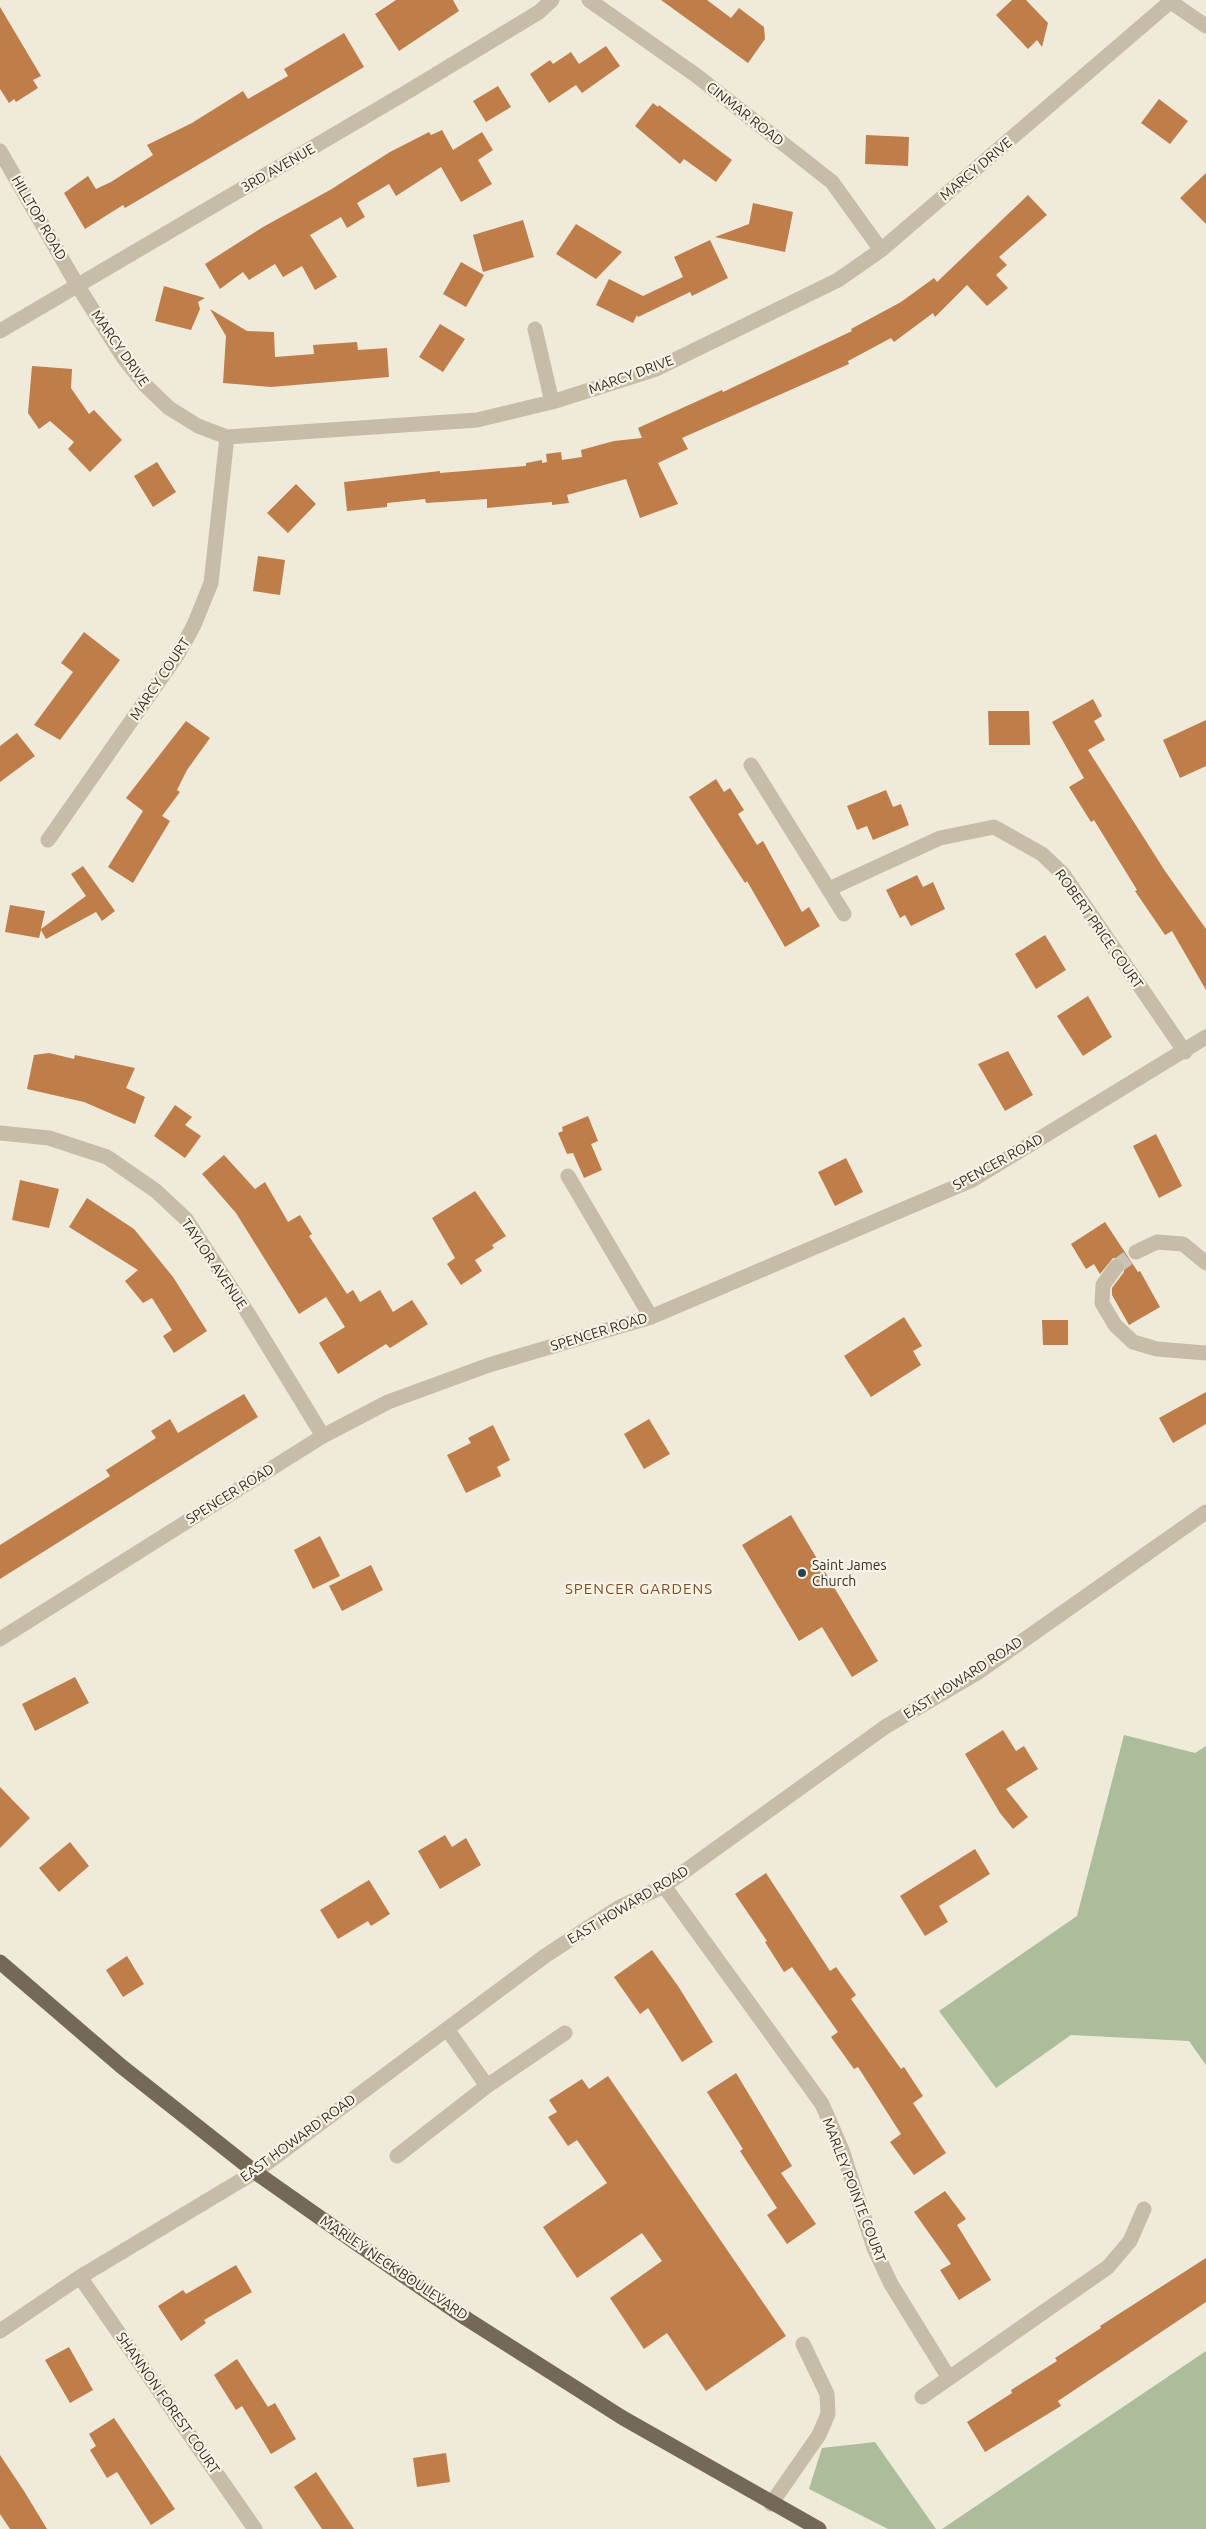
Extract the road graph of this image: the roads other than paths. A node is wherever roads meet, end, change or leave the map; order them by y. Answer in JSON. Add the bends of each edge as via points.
{"nodes":[{"id":1,"x":552,"y":0,"type":"edge"},
{"id":2,"x":589,"y":0,"type":"edge"},
{"id":3,"x":1169,"y":1,"type":"edge"},
{"id":4,"x":1206,"y":26,"type":"edge"},
{"id":5,"x":0,"y":151,"type":"edge"},
{"id":6,"x":881,"y":250,"type":"junction"},
{"id":7,"x":77,"y":285,"type":"junction"},
{"id":8,"x":535,"y":329,"type":"dead end"},
{"id":9,"x":0,"y":331,"type":"edge"},
{"id":10,"x":552,"y":402,"type":"junction"},
{"id":11,"x":227,"y":437,"type":"junction"},
{"id":12,"x":752,"y":765,"type":"dead end"},
{"id":13,"x":48,"y":840,"type":"dead end"},
{"id":14,"x":829,"y":889,"type":"junction"},
{"id":15,"x":844,"y":914,"type":"dead end"},
{"id":16,"x":1206,"y":1037,"type":"edge"},
{"id":17,"x":1185,"y":1052,"type":"junction"},
{"id":18,"x":0,"y":1133,"type":"edge"},
{"id":19,"x":568,"y":1176,"type":"dead end"},
{"id":20,"x":1136,"y":1252,"type":"tunnel mouth"},
{"id":21,"x":1206,"y":1263,"type":"edge"},
{"id":22,"x":1116,"y":1267,"type":"tunnel mouth"},
{"id":23,"x":651,"y":1317,"type":"junction"},
{"id":24,"x":1206,"y":1353,"type":"edge"},
{"id":25,"x":323,"y":1436,"type":"junction"},
{"id":26,"x":1206,"y":1512,"type":"edge"},
{"id":27,"x":0,"y":1639,"type":"edge"},
{"id":28,"x":664,"y":1886,"type":"junction"},
{"id":29,"x":0,"y":1962,"type":"edge"},
{"id":30,"x":447,"y":2029,"type":"junction"},
{"id":31,"x":564,"y":2033,"type":"dead end"},
{"id":32,"x":487,"y":2086,"type":"junction"},
{"id":33,"x":397,"y":2156,"type":"dead end"},
{"id":34,"x":254,"y":2172,"type":"junction"},
{"id":35,"x":1144,"y":2209,"type":"dead end"},
{"id":36,"x":80,"y":2277,"type":"junction"},
{"id":37,"x":0,"y":2330,"type":"edge"},
{"id":38,"x":802,"y":2344,"type":"dead end"},
{"id":39,"x":949,"y":2378,"type":"junction"},
{"id":40,"x":922,"y":2397,"type":"dead end"},
{"id":41,"x":772,"y":2504,"type":"junction"},
{"id":42,"x":255,"y":2529,"type":"edge"},
{"id":43,"x":819,"y":2529,"type":"edge"}],
"edges":[{"from":1,"to":7,"type":"street","name":"3RD AVENUE","via":[[539,12],[408,92]]},
{"from":2,"to":6,"type":"street","name":"CINMAR ROAD","via":[[697,76],[832,182]]},
{"from":3,"to":4,"type":"street"},
{"from":3,"to":6,"type":"street","name":"MARCY DRIVE"},
{"from":5,"to":7,"type":"street","name":"HILLTOP ROAD"},
{"from":6,"to":10,"type":"street","name":"MARCY DRIVE","via":[[838,280],[665,364]]},
{"from":7,"to":9,"type":"street","name":"3RD AVENUE"},
{"from":7,"to":11,"type":"street","name":"MARCY DRIVE","via":[[144,385],[169,408],[198,426]]},
{"from":8,"to":10,"type":"street"},
{"from":10,"to":11,"type":"street","name":"MARCY DRIVE","via":[[477,420]]},
{"from":11,"to":13,"type":"street","name":"MARCY COURT","via":[[211,583],[194,624],[178,654]]},
{"from":12,"to":14,"type":"street"},
{"from":14,"to":15,"type":"street"},
{"from":14,"to":17,"type":"street","name":"ROBERT PRICE COURT","via":[[940,838],[994,827],[1042,854],[1063,874]]},
{"from":16,"to":17,"type":"street","name":"SPENCER ROAD"},
{"from":17,"to":23,"type":"street","name":"SPENCER ROAD","via":[[972,1180]]},
{"from":18,"to":25,"type":"street","name":"TAYLOR AVENUE","via":[[49,1138],[107,1157],[156,1191],[186,1219],[249,1314]]},
{"from":19,"to":23,"type":"street"},
{"from":20,"to":21,"type":"street","via":[[1157,1242],[1183,1244]]},
{"from":22,"to":24,"type":"street","via":[[1103,1284],[1102,1303],[1115,1325],[1133,1342],[1156,1349]]},
{"from":23,"to":25,"type":"street","name":"SPENCER ROAD","via":[[489,1365],[388,1402]]},
{"from":25,"to":27,"type":"street","name":"SPENCER ROAD"},
{"from":26,"to":28,"type":"street","name":"EAST HOWARD ROAD","via":[[977,1673],[885,1727]]},
{"from":28,"to":30,"type":"street","name":"EAST HOWARD ROAD","via":[[618,1908],[545,1956]]},
{"from":28,"to":39,"type":"street","name":"MARLEY POINTE COURT","via":[[822,2104],[842,2150],[874,2248],[891,2284]]},
{"from":29,"to":34,"type":"main road","name":"MARLEY NECK BOULEVARD","via":[[121,2066]]},
{"from":30,"to":32,"type":"street"},
{"from":30,"to":34,"type":"street","name":"EAST HOWARD ROAD"},
{"from":31,"to":32,"type":"street"},
{"from":32,"to":33,"type":"street"},
{"from":34,"to":36,"type":"street","name":"EAST HOWARD ROAD"},
{"from":34,"to":41,"type":"main road","name":"MARLEY NECK BOULEVARD","via":[[467,2319],[623,2418]]},
{"from":35,"to":39,"type":"street","via":[[1130,2242],[1108,2267]]},
{"from":36,"to":37,"type":"street","name":"EAST HOWARD ROAD"},
{"from":36,"to":42,"type":"street","name":"SHANNON FOREST COURT"},
{"from":38,"to":41,"type":"street","via":[[827,2394],[828,2414],[819,2436]]},
{"from":39,"to":40,"type":"street"},
{"from":41,"to":43,"type":"main road","name":"MARLEY NECK BOULEVARD"}]}
